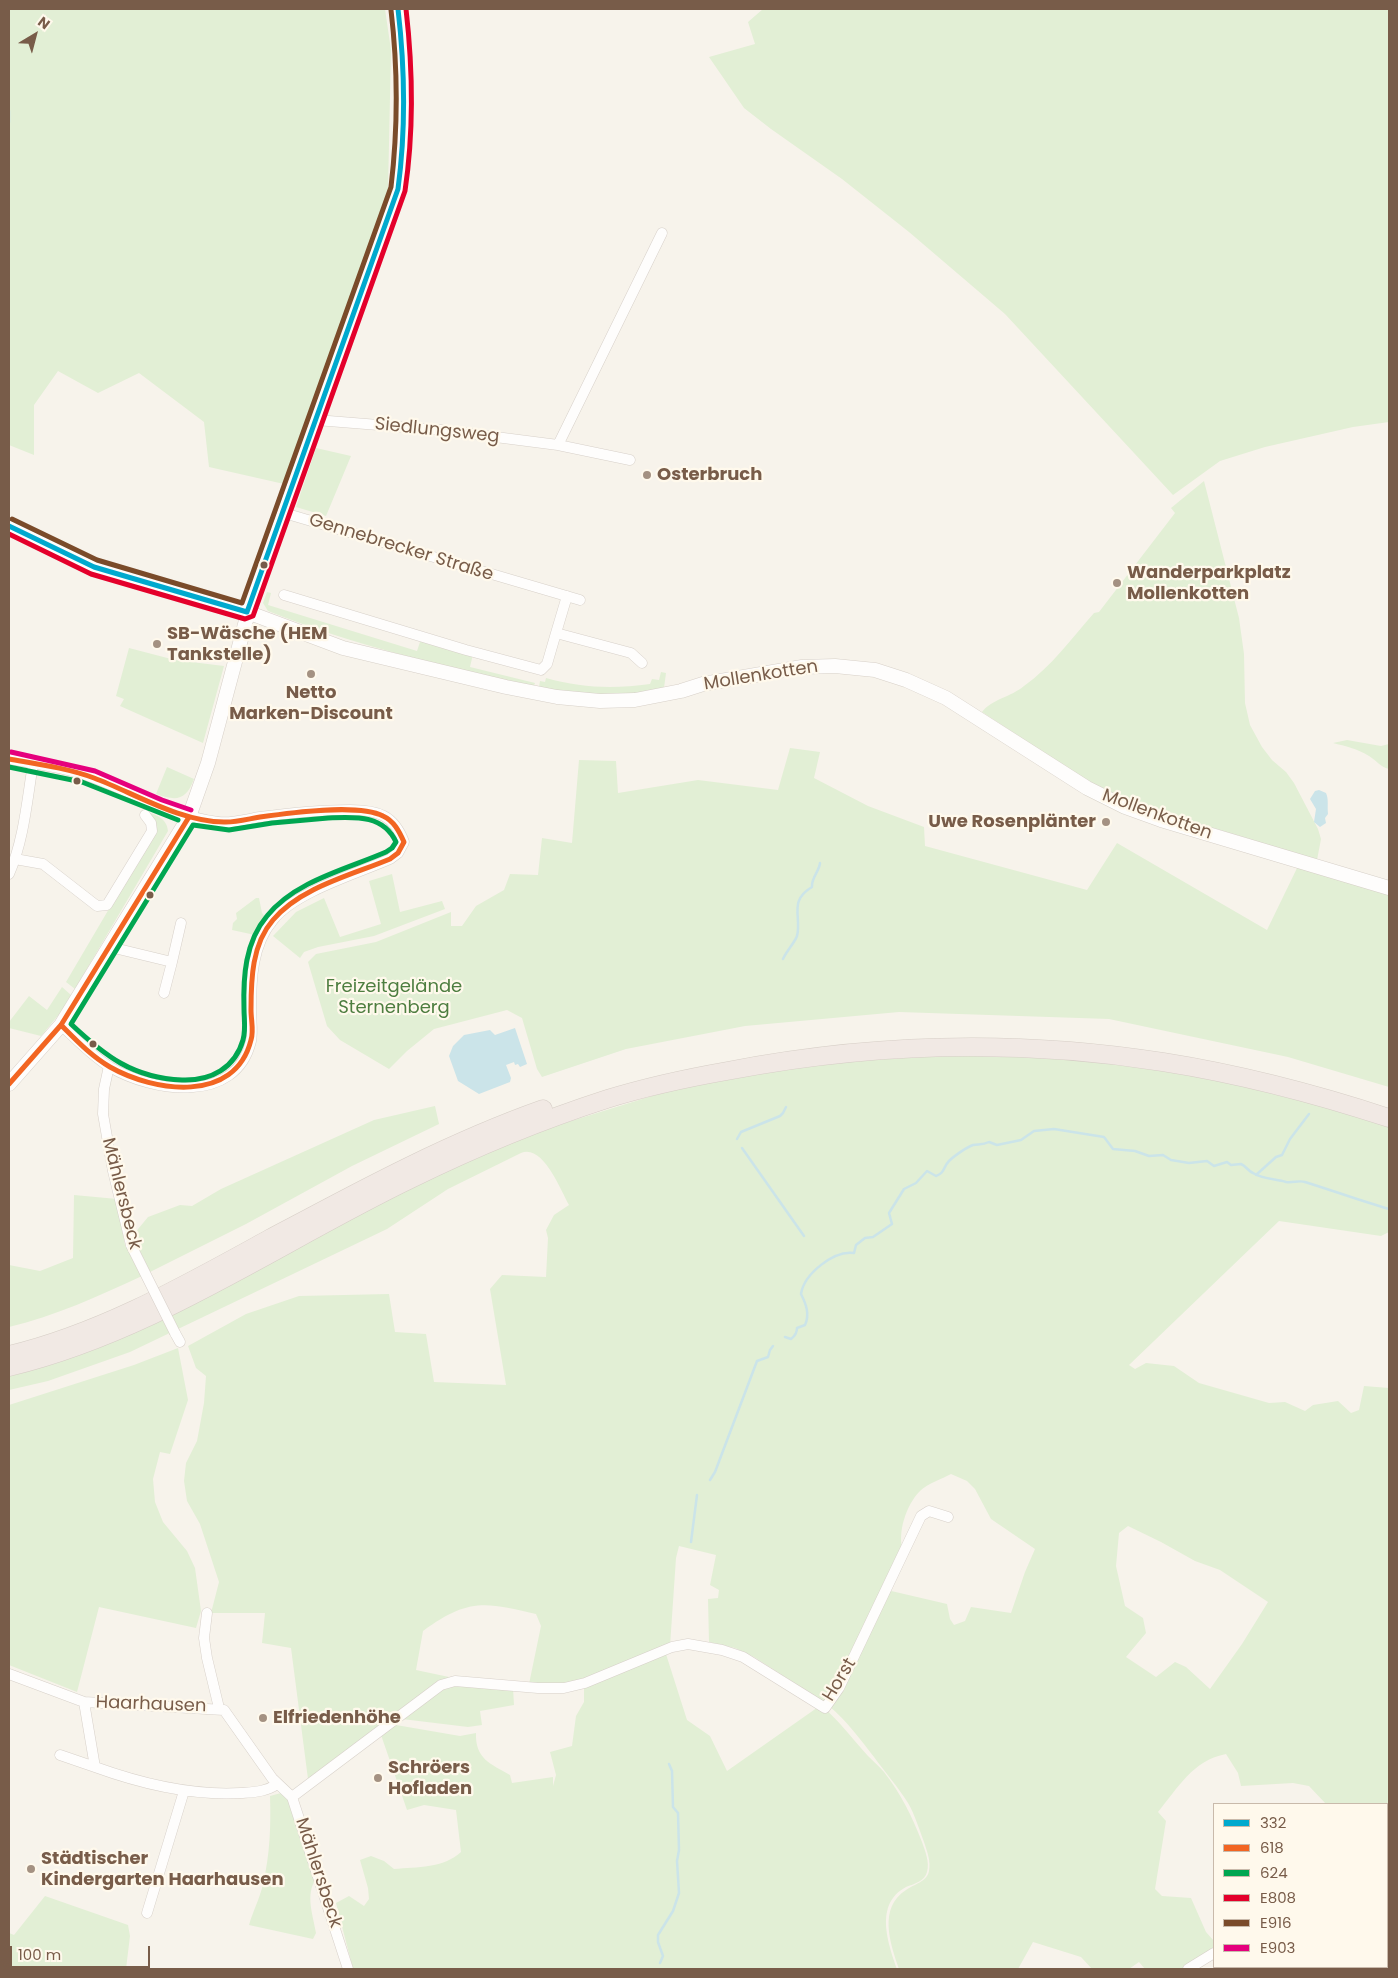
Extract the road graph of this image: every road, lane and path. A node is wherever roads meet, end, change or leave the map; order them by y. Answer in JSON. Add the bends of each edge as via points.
{"nodes":[{"id":1,"x":398,"y":9,"type":"edge"},
{"id":2,"x":662,"y":233,"type":"dead end"},
{"id":3,"x":316,"y":420,"type":"junction"},
{"id":4,"x":558,"y":444,"type":"junction"},
{"id":5,"x":630,"y":460,"type":"dead end"},
{"id":6,"x":284,"y":513,"type":"junction"},
{"id":7,"x":9,"y":526,"type":"edge"},
{"id":8,"x":284,"y":595,"type":"dead end"},
{"id":9,"x":567,"y":596,"type":"junction"},
{"id":10,"x":580,"y":600,"type":"dead end"},
{"id":11,"x":247,"y":612,"type":"junction"},
{"id":12,"x":556,"y":633,"type":"junction"},
{"id":13,"x":642,"y":663,"type":"dead end"},
{"id":14,"x":9,"y":759,"type":"edge"},
{"id":15,"x":33,"y":764,"type":"junction"},
{"id":16,"x":145,"y":815,"type":"dead end"},
{"id":17,"x":189,"y":817,"type":"junction"},
{"id":18,"x":15,"y":859,"type":"junction"},
{"id":19,"x":9,"y":874,"type":"edge"},
{"id":20,"x":1389,"y":888,"type":"edge"},
{"id":21,"x":181,"y":923,"type":"dead end"},
{"id":22,"x":110,"y":947,"type":"junction"},
{"id":23,"x":172,"y":962,"type":"junction"},
{"id":24,"x":164,"y":993,"type":"dead end"},
{"id":25,"x":61,"y":1025,"type":"junction"},
{"id":26,"x":108,"y":1066,"type":"junction"},
{"id":27,"x":9,"y":1084,"type":"edge"},
{"id":28,"x":1389,"y":1109,"type":"edge"},
{"id":29,"x":1389,"y":1118,"type":"edge"},
{"id":30,"x":178,"y":1337,"type":"dead end"},
{"id":31,"x":9,"y":1355,"type":"edge"},
{"id":32,"x":9,"y":1367,"type":"edge"},
{"id":33,"x":948,"y":1517,"type":"dead end"},
{"id":34,"x":207,"y":1613,"type":"dead end"},
{"id":35,"x":9,"y":1674,"type":"edge"},
{"id":36,"x":84,"y":1702,"type":"junction"},
{"id":37,"x":219,"y":1708,"type":"junction"},
{"id":38,"x":60,"y":1756,"type":"dead end"},
{"id":39,"x":95,"y":1767,"type":"junction"},
{"id":40,"x":277,"y":1784,"type":"junction"},
{"id":41,"x":184,"y":1790,"type":"junction"},
{"id":42,"x":292,"y":1797,"type":"junction"},
{"id":43,"x":148,"y":1913,"type":"dead end"},
{"id":44,"x":1213,"y":1955,"type":"edge"},
{"id":45,"x":348,"y":1969,"type":"edge"},
{"id":46,"x":1188,"y":1969,"type":"edge"}],
"edges":[{"from":1,"to":3,"type":"main road","via":[[404,68],[402,159],[398,189]]},
{"from":2,"to":4,"type":"street"},
{"from":3,"to":4,"type":"street","name":"Siedlungsweg"},
{"from":3,"to":6,"type":"main road"},
{"from":4,"to":5,"type":"street","name":"Siedlungsweg"},
{"from":6,"to":9,"type":"street","name":"Gennebrecker Straße"},
{"from":6,"to":11,"type":"main road"},
{"from":7,"to":11,"type":"main road","name":"Mollenkotten","via":[[94,567]]},
{"from":8,"to":12,"type":"street","via":[[541,670],[547,664]]},
{"from":9,"to":10,"type":"street","name":"Gennebrecker Straße"},
{"from":9,"to":12,"type":"street"},
{"from":11,"to":17,"type":"main road","via":[[208,762]]},
{"from":11,"to":20,"type":"main road","name":"Mollenkotten","via":[[343,648],[506,687],[581,700],[619,702],[648,699],[703,684],[802,667],[874,670],[946,698],[1087,788],[1120,805]]},
{"from":12,"to":13,"type":"street","via":[[631,653]]},
{"from":14,"to":15,"type":"street"},
{"from":15,"to":17,"type":"street","via":[[92,778]]},
{"from":15,"to":18,"type":"street"},
{"from":16,"to":18,"type":"street","via":[[152,831],[107,905],[97,906],[43,864]]},
{"from":17,"to":22,"type":"main road","via":[[144,886]]},
{"from":17,"to":26,"type":"street","via":[[221,822],[296,812],[363,810],[390,819],[399,828],[404,842],[390,859],[306,894],[282,909],[272,921],[260,939],[253,965],[251,1040],[242,1063],[228,1076],[206,1086],[166,1087],[144,1082]]},
{"from":18,"to":19,"type":"street"},
{"from":21,"to":23,"type":"street"},
{"from":22,"to":23,"type":"street"},
{"from":22,"to":25,"type":"main road"},
{"from":23,"to":24,"type":"street"},
{"from":25,"to":26,"type":"street"},
{"from":25,"to":27,"type":"main road"},
{"from":26,"to":30,"type":"street","name":"Mählersbeck","bridge":true,"via":[[103,1114],[131,1245]]},
{"from":28,"to":31,"type":"highway","via":[[1264,1074],[1196,1059],[1113,1046],[1037,1039],[898,1038],[801,1047],[735,1058],[664,1072],[507,1122],[341,1200],[165,1295],[88,1329]]},
{"from":29,"to":32,"type":"highway","via":[[1239,1077],[1166,1062],[1082,1051],[917,1047],[856,1051],[753,1066],[635,1091],[526,1128],[449,1160],[374,1197],[150,1317],[72,1349]]},
{"from":33,"to":42,"type":"street","name":"Horst","via":[[929,1511],[921,1516],[838,1688],[825,1708],[743,1657],[688,1644],[672,1647],[564,1688],[455,1681],[442,1684]]},
{"from":34,"to":37,"type":"street","via":[[204,1638]]},
{"from":35,"to":36,"type":"street","name":"Haarhausen"},
{"from":36,"to":37,"type":"street","name":"Haarhausen"},
{"from":36,"to":39,"type":"street","name":"Haarhausen"},
{"from":37,"to":40,"type":"street","name":"Mählersbeck","via":[[229,1714]]},
{"from":38,"to":39,"type":"street"},
{"from":39,"to":41,"type":"street","via":[[128,1779]]},
{"from":40,"to":41,"type":"street","via":[[270,1790],[242,1793]]},
{"from":40,"to":42,"type":"street","name":"Mählersbeck"},
{"from":41,"to":43,"type":"street"},
{"from":42,"to":45,"type":"street","name":"Mählersbeck"},
{"from":44,"to":46,"type":"street"}]}
